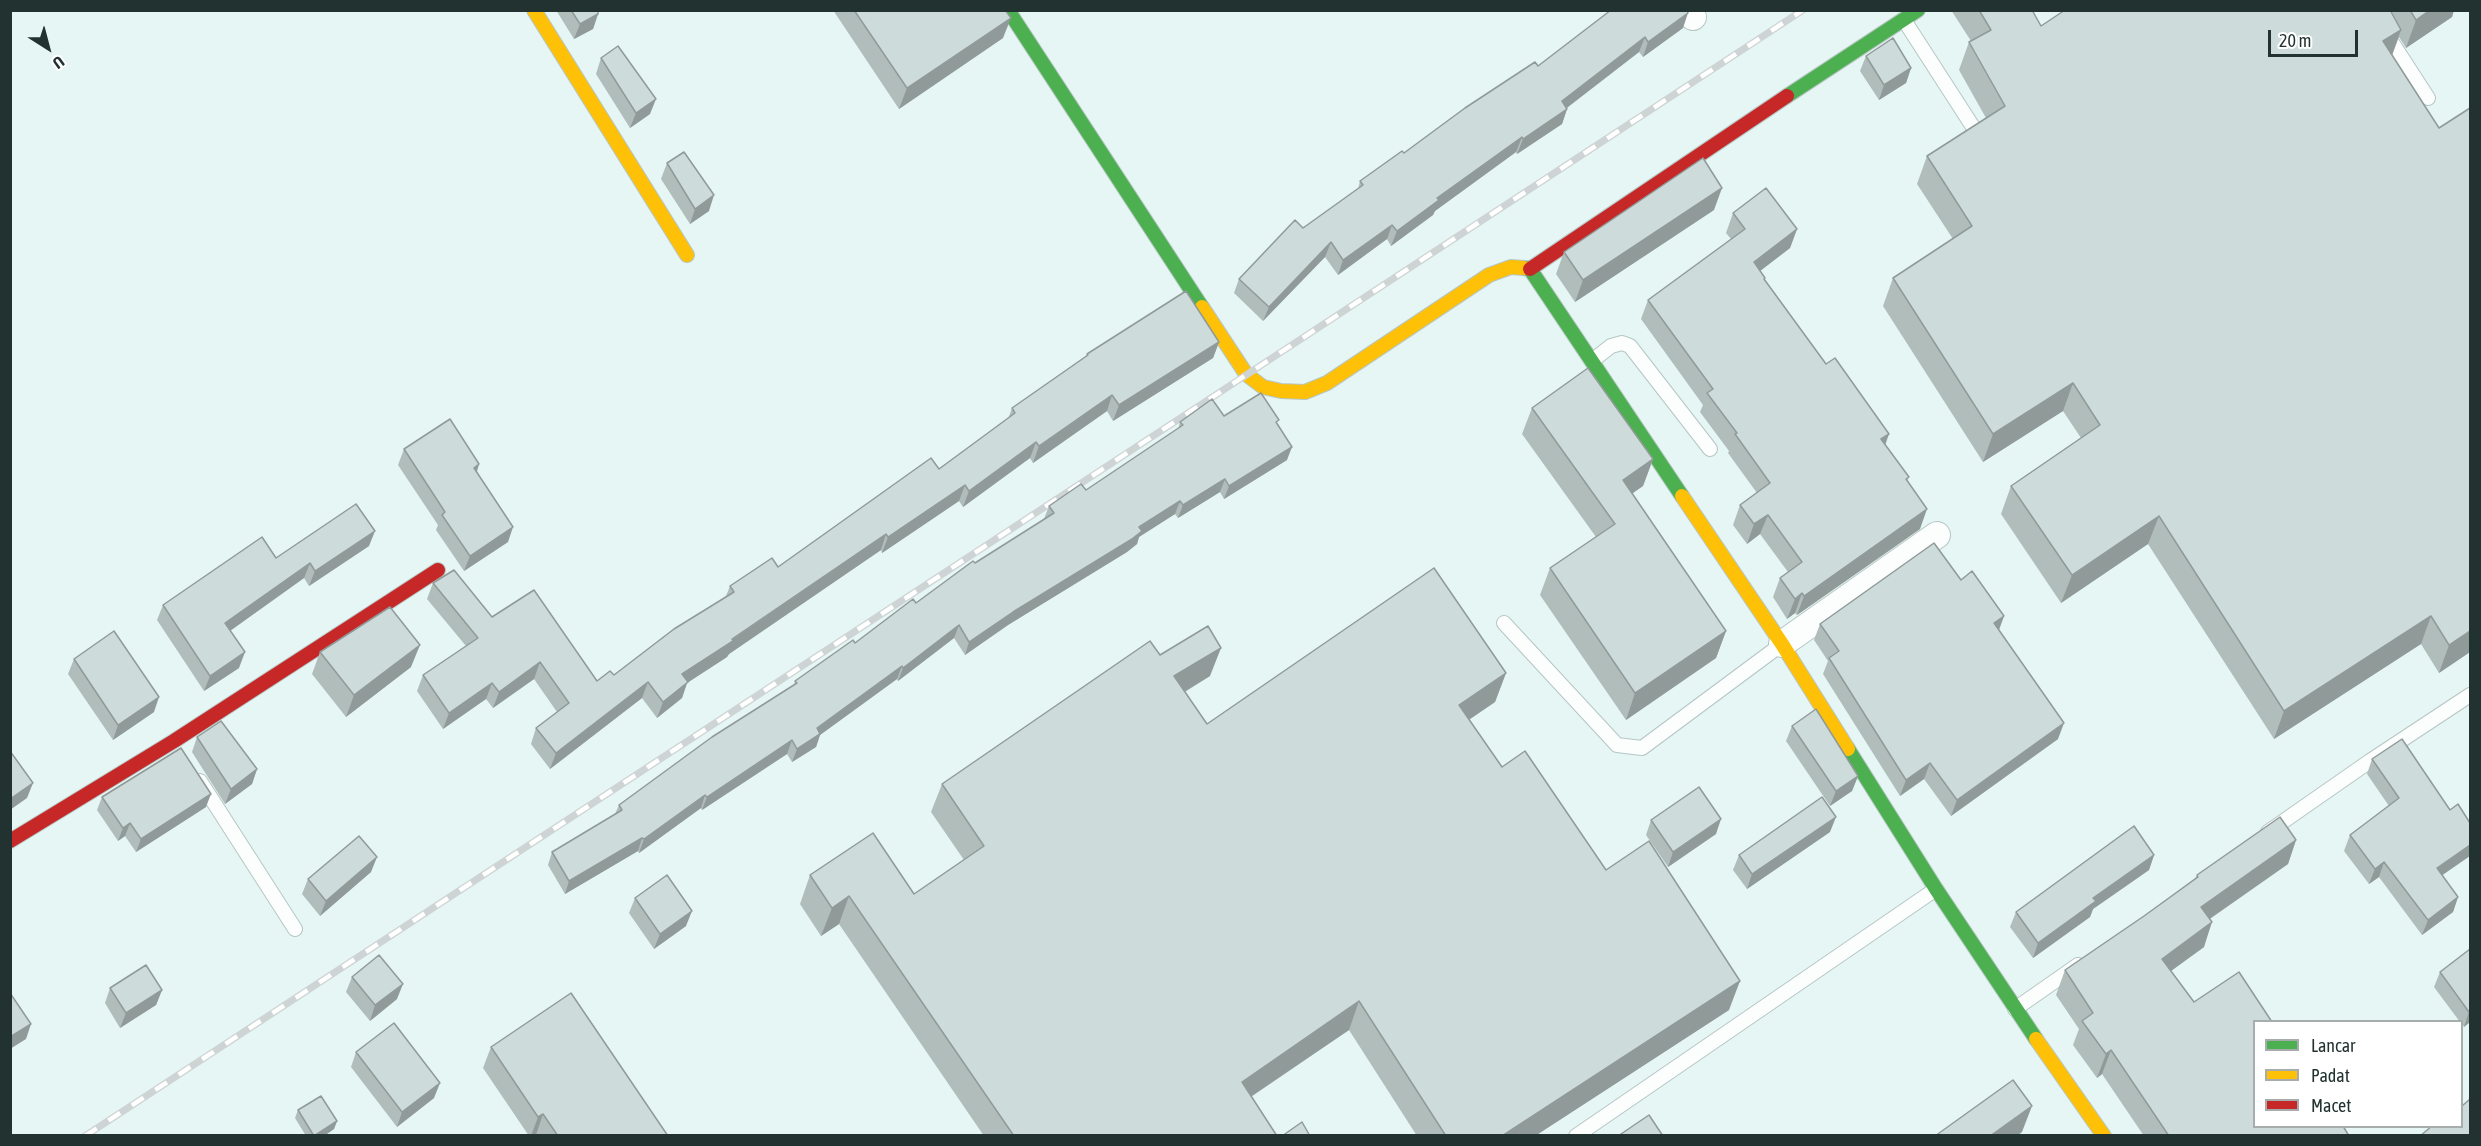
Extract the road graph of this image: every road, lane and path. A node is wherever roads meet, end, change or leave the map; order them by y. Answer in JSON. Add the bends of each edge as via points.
{"nodes":[{"id":1,"x":534,"y":10,"type":"edge"},
{"id":2,"x":1008,"y":10,"type":"edge"},
{"id":3,"x":1918,"y":10,"type":"edge"},
{"id":4,"x":2371,"y":10,"type":"edge"},
{"id":5,"x":1904,"y":20,"type":"junction"},
{"id":6,"x":2428,"y":98,"type":"dead end"},
{"id":7,"x":1975,"y":130,"type":"edge"},
{"id":8,"x":687,"y":255,"type":"dead end"},
{"id":9,"x":1530,"y":269,"type":"junction"},
{"id":10,"x":1592,"y":361,"type":"junction"},
{"id":11,"x":1710,"y":448,"type":"dead end"},
{"id":12,"x":1937,"y":535,"type":"dead end"},
{"id":13,"x":438,"y":570,"type":"dead end"},
{"id":14,"x":1504,"y":623,"type":"dead end"},
{"id":15,"x":1782,"y":644,"type":"junction"},
{"id":16,"x":2470,"y":695,"type":"edge"},
{"id":17,"x":193,"y":771,"type":"edge"},
{"id":18,"x":10,"y":841,"type":"edge"},
{"id":19,"x":2254,"y":842,"type":"edge"},
{"id":20,"x":1936,"y":889,"type":"junction"},
{"id":21,"x":295,"y":929,"type":"dead end"},
{"id":22,"x":2091,"y":956,"type":"edge"},
{"id":23,"x":2015,"y":1009,"type":"junction"},
{"id":24,"x":1576,"y":1136,"type":"edge"},
{"id":25,"x":2104,"y":1136,"type":"edge"}],
"edges":[{"from":1,"to":8,"type":"street"},
{"from":2,"to":9,"type":"street","via":[[1246,374],[1263,387],[1305,392],[1327,383],[1488,275],[1511,267]]},
{"from":3,"to":5,"type":"street"},
{"from":4,"to":6,"type":"lane"},
{"from":5,"to":7,"type":"lane"},
{"from":5,"to":9,"type":"street"},
{"from":9,"to":10,"type":"street"},
{"from":10,"to":11,"type":"lane","via":[[1611,346],[1630,346]]},
{"from":10,"to":15,"type":"street"},
{"from":12,"to":15,"type":"street"},
{"from":13,"to":18,"type":"street","via":[[177,746]]},
{"from":14,"to":15,"type":"lane","via":[[1617,745],[1642,748]]},
{"from":15,"to":20,"type":"street"},
{"from":16,"to":19,"type":"lane"},
{"from":17,"to":21,"type":"lane"},
{"from":20,"to":23,"type":"street"},
{"from":20,"to":24,"type":"lane"},
{"from":22,"to":23,"type":"lane"},
{"from":23,"to":25,"type":"street"}]}
